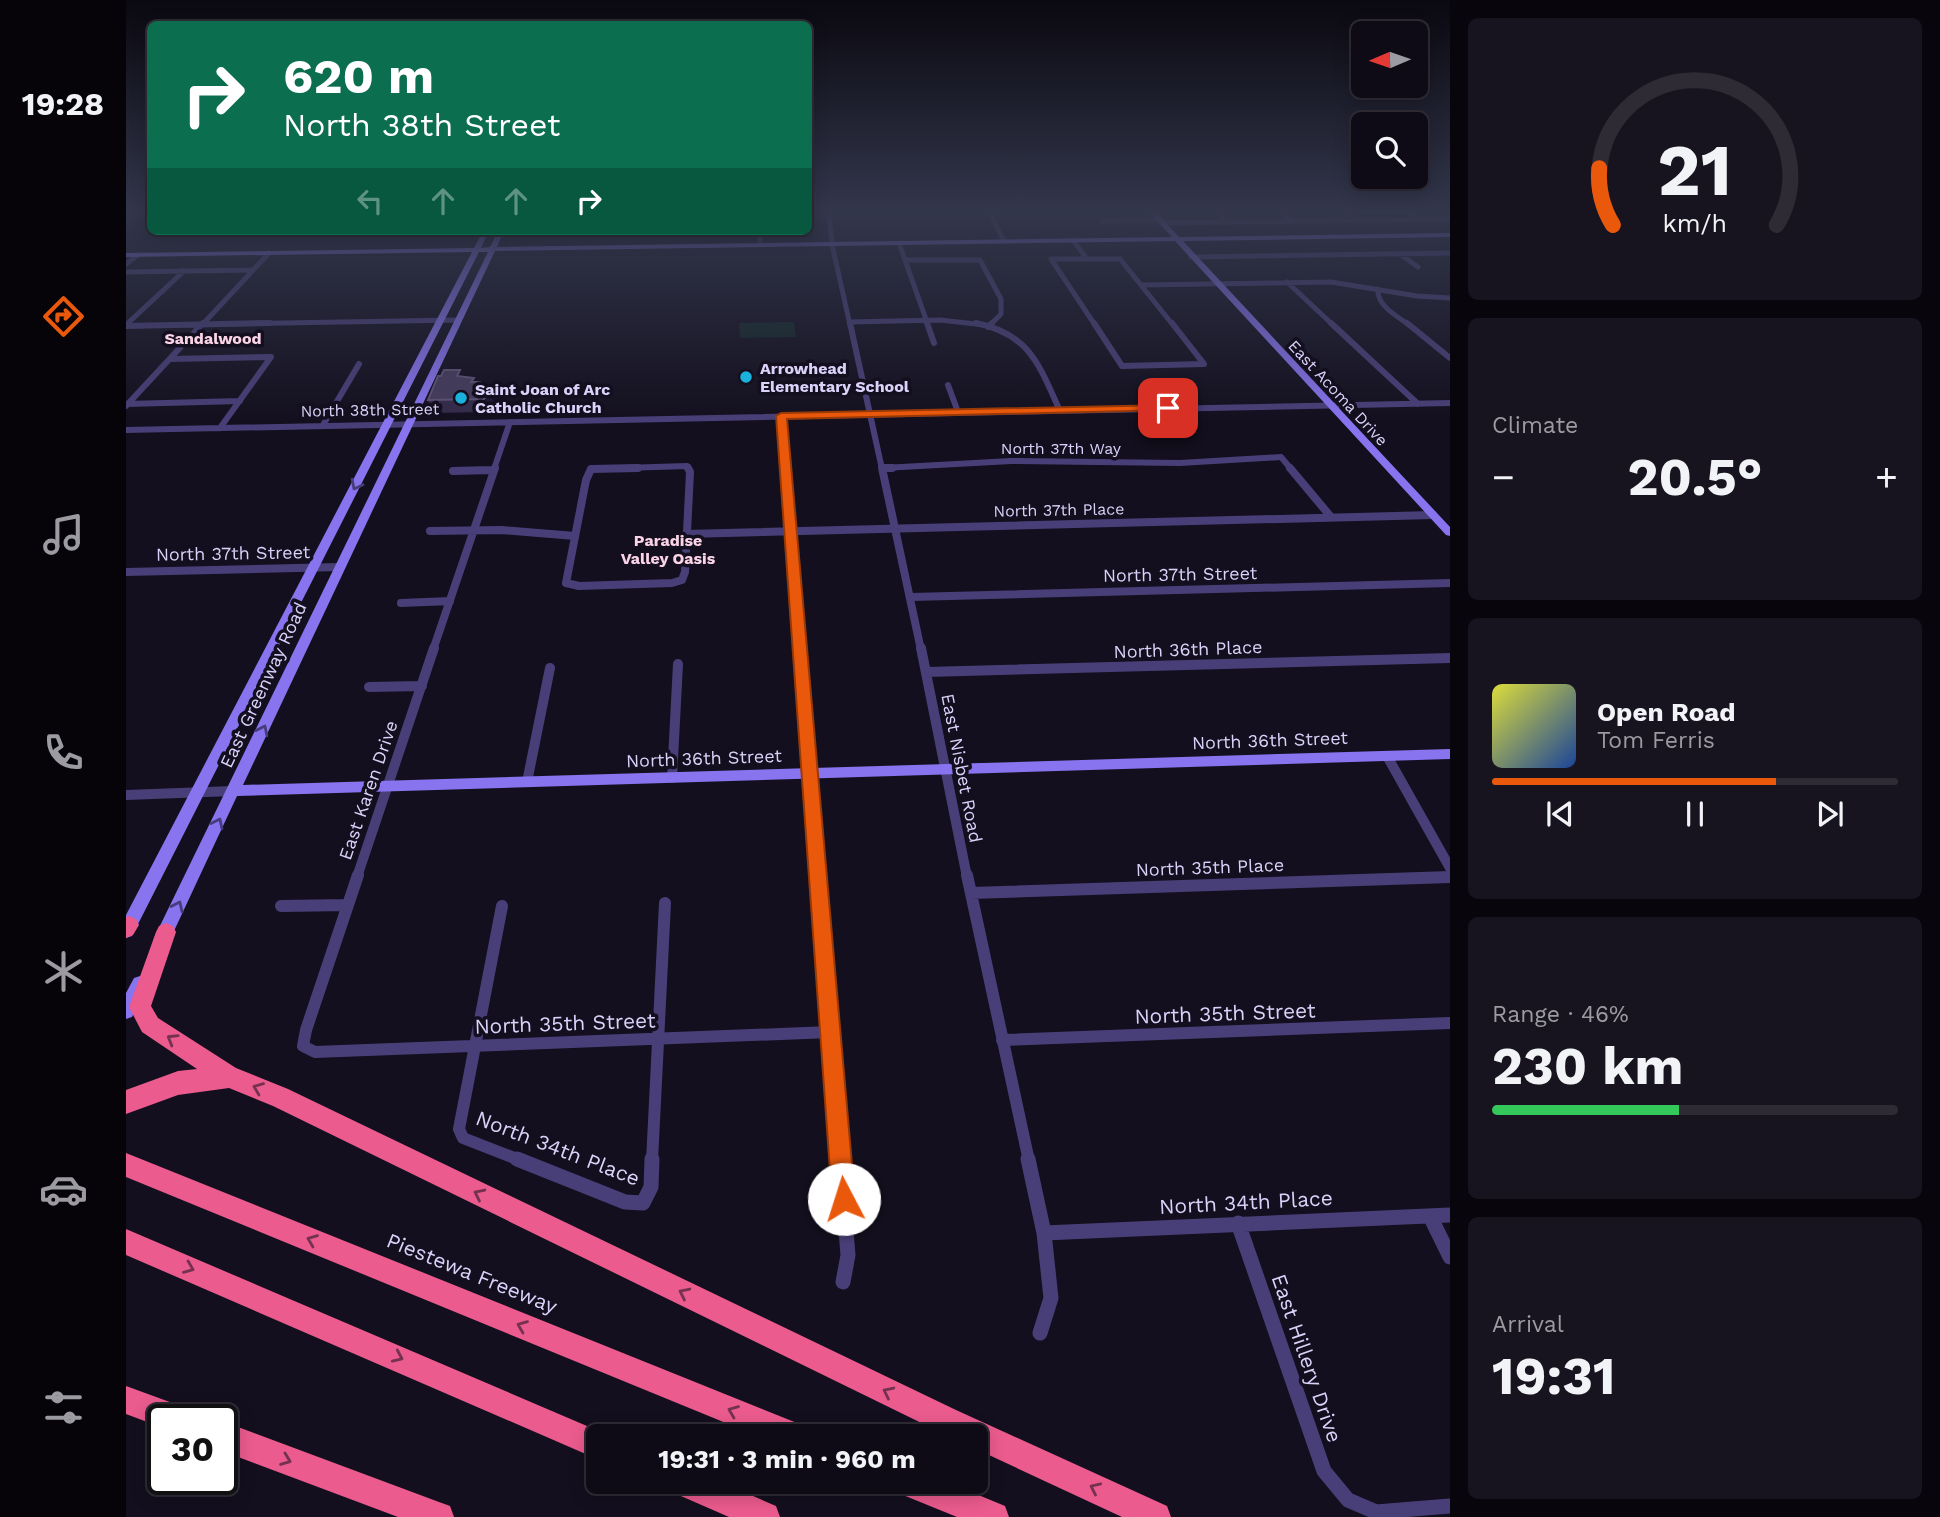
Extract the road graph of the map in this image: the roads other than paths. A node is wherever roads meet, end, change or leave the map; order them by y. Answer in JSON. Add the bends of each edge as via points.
{"nodes":[{"id":1,"x":175,"y":280,"type":"edge"},
{"id":2,"x":244,"y":280,"type":"edge"},
{"id":3,"x":460,"y":280,"type":"edge"},
{"id":4,"x":476,"y":280,"type":"edge"},
{"id":5,"x":840,"y":280,"type":"edge"},
{"id":6,"x":912,"y":280,"type":"edge"},
{"id":7,"x":989,"y":280,"type":"edge"},
{"id":8,"x":1064,"y":280,"type":"edge"},
{"id":9,"x":1138,"y":280,"type":"edge"},
{"id":10,"x":1212,"y":280,"type":"edge"},
{"id":11,"x":1287,"y":282,"type":"junction"},
{"id":12,"x":1216,"y":284,"type":"junction"},
{"id":13,"x":1142,"y":285,"type":"junction"},
{"id":14,"x":1378,"y":289,"type":"junction"},
{"id":15,"x":1450,"y":298,"type":"edge"},
{"id":16,"x":439,"y":320,"type":"junction"},
{"id":17,"x":457,"y":320,"type":"junction"},
{"id":18,"x":927,"y":321,"type":"junction"},
{"id":19,"x":849,"y":322,"type":"junction"},
{"id":20,"x":201,"y":325,"type":"junction"},
{"id":21,"x":126,"y":326,"type":"edge"},
{"id":22,"x":988,"y":327,"type":"junction"},
{"id":23,"x":934,"y":343,"type":"dead end"},
{"id":24,"x":1450,"y":358,"type":"edge"},
{"id":25,"x":170,"y":359,"type":"junction"},
{"id":26,"x":359,"y":364,"type":"dead end"},
{"id":27,"x":412,"y":374,"type":"junction"},
{"id":28,"x":432,"y":374,"type":"junction"},
{"id":29,"x":948,"y":385,"type":"dead end"},
{"id":30,"x":240,"y":401,"type":"junction"},
{"id":31,"x":1450,"y":403,"type":"edge"},
{"id":32,"x":127,"y":404,"type":"edge"},
{"id":33,"x":1418,"y":404,"type":"junction"},
{"id":34,"x":1329,"y":405,"type":"junction"},
{"id":35,"x":1060,"y":411,"type":"junction"},
{"id":36,"x":958,"y":412,"type":"junction"},
{"id":37,"x":869,"y":414,"type":"junction"},
{"id":38,"x":781,"y":416,"type":"junction"},
{"id":39,"x":510,"y":422,"type":"junction"},
{"id":40,"x":386,"y":424,"type":"junction"},
{"id":41,"x":408,"y":424,"type":"junction"},
{"id":42,"x":323,"y":425,"type":"junction"},
{"id":43,"x":220,"y":428,"type":"junction"},
{"id":44,"x":126,"y":430,"type":"edge"},
{"id":45,"x":883,"y":468,"type":"junction"},
{"id":46,"x":493,"y":470,"type":"junction"},
{"id":47,"x":453,"y":471,"type":"dead end"},
{"id":48,"x":1433,"y":515,"type":"junction"},
{"id":49,"x":1331,"y":517,"type":"junction"},
{"id":50,"x":896,"y":528,"type":"junction"},
{"id":51,"x":473,"y":530,"type":"junction"},
{"id":52,"x":430,"y":531,"type":"dead end"},
{"id":53,"x":789,"y":531,"type":"junction"},
{"id":54,"x":1450,"y":533,"type":"edge"},
{"id":55,"x":686,"y":534,"type":"junction"},
{"id":56,"x":575,"y":536,"type":"junction"},
{"id":57,"x":314,"y":567,"type":"junction"},
{"id":58,"x":340,"y":567,"type":"junction"},
{"id":59,"x":126,"y":572,"type":"edge"},
{"id":60,"x":1450,"y":583,"type":"edge"},
{"id":61,"x":911,"y":597,"type":"junction"},
{"id":62,"x":450,"y":601,"type":"junction"},
{"id":63,"x":401,"y":603,"type":"dead end"},
{"id":64,"x":1450,"y":658,"type":"edge"},
{"id":65,"x":678,"y":664,"type":"dead end"},
{"id":66,"x":550,"y":668,"type":"dead end"},
{"id":67,"x":927,"y":672,"type":"junction"},
{"id":68,"x":422,"y":686,"type":"junction"},
{"id":69,"x":369,"y":687,"type":"dead end"},
{"id":70,"x":1450,"y":754,"type":"edge"},
{"id":71,"x":1387,"y":756,"type":"junction"},
{"id":72,"x":944,"y":769,"type":"junction"},
{"id":73,"x":810,"y":774,"type":"junction"},
{"id":74,"x":672,"y":778,"type":"junction"},
{"id":75,"x":527,"y":782,"type":"junction"},
{"id":76,"x":388,"y":786,"type":"junction"},
{"id":77,"x":233,"y":791,"type":"junction"},
{"id":78,"x":199,"y":792,"type":"junction"},
{"id":79,"x":126,"y":795,"type":"edge"},
{"id":80,"x":1450,"y":868,"type":"edge"},
{"id":81,"x":1450,"y":877,"type":"edge"},
{"id":82,"x":971,"y":893,"type":"junction"},
{"id":83,"x":665,"y":903,"type":"dead end"},
{"id":84,"x":348,"y":905,"type":"junction"},
{"id":85,"x":281,"y":906,"type":"dead end"},
{"id":86,"x":502,"y":906,"type":"dead end"},
{"id":87,"x":127,"y":928,"type":"edge"},
{"id":88,"x":166,"y":932,"type":"junction"},
{"id":89,"x":126,"y":1011,"type":"edge"},
{"id":90,"x":1450,"y":1023,"type":"edge"},
{"id":91,"x":830,"y":1032,"type":"junction"},
{"id":92,"x":658,"y":1039,"type":"junction"},
{"id":93,"x":1002,"y":1040,"type":"junction"},
{"id":94,"x":474,"y":1045,"type":"junction"},
{"id":95,"x":303,"y":1046,"type":"joint"},
{"id":96,"x":229,"y":1077,"type":"junction"},
{"id":97,"x":126,"y":1102,"type":"edge"},
{"id":98,"x":126,"y":1165,"type":"edge"},
{"id":99,"x":1450,"y":1215,"type":"edge"},
{"id":100,"x":1430,"y":1216,"type":"junction"},
{"id":101,"x":1238,"y":1223,"type":"junction"},
{"id":102,"x":1044,"y":1233,"type":"junction"},
{"id":103,"x":126,"y":1242,"type":"edge"},
{"id":104,"x":1450,"y":1257,"type":"edge"},
{"id":105,"x":843,"y":1282,"type":"dead end"},
{"id":106,"x":1040,"y":1333,"type":"dead end"},
{"id":107,"x":126,"y":1399,"type":"edge"},
{"id":108,"x":147,"y":1407,"type":"edge"},
{"id":109,"x":765,"y":1424,"type":"edge"},
{"id":110,"x":586,"y":1440,"type":"edge"},
{"id":111,"x":238,"y":1442,"type":"edge"},
{"id":112,"x":712,"y":1494,"type":"edge"},
{"id":113,"x":938,"y":1494,"type":"edge"},
{"id":114,"x":1450,"y":1506,"type":"edge"},
{"id":115,"x":439,"y":1517,"type":"edge"},
{"id":116,"x":765,"y":1517,"type":"edge"},
{"id":117,"x":994,"y":1517,"type":"edge"},
{"id":118,"x":1156,"y":1517,"type":"edge"}],
"edges":[{"from":1,"to":21,"type":"street"},
{"from":2,"to":20,"type":"street"},
{"from":3,"to":16,"type":"main road","name":"East Greenway Road"},
{"from":4,"to":17,"type":"main road","name":"East Greenway Road"},
{"from":5,"to":19,"type":"street","name":"East Nisbet Road"},
{"from":6,"to":18,"type":"street"},
{"from":7,"to":22,"type":"street","via":[[1002,299],[1003,309]]},
{"from":8,"to":13,"type":"street","via":[[1122,366],[1203,364]]},
{"from":9,"to":13,"type":"street"},
{"from":10,"to":12,"type":"main road","name":"East Acoma Drive"},
{"from":11,"to":12,"type":"street"},
{"from":11,"to":14,"type":"street"},
{"from":11,"to":33,"type":"street"},
{"from":12,"to":13,"type":"street"},
{"from":12,"to":34,"type":"main road","name":"East Acoma Drive"},
{"from":14,"to":15,"type":"street"},
{"from":14,"to":24,"type":"street","via":[[1381,303]]},
{"from":16,"to":17,"type":"street"},
{"from":16,"to":20,"type":"street"},
{"from":16,"to":27,"type":"main road","name":"East Greenway Road"},
{"from":17,"to":28,"type":"main road","name":"East Greenway Road"},
{"from":18,"to":19,"type":"street"},
{"from":18,"to":22,"type":"street"},
{"from":18,"to":23,"type":"street"},
{"from":19,"to":37,"type":"street","name":"East Nisbet Road"},
{"from":20,"to":21,"type":"street"},
{"from":20,"to":25,"type":"street"},
{"from":22,"to":35,"type":"street","via":[[1024,344]]},
{"from":25,"to":30,"type":"street","via":[[271,357]]},
{"from":25,"to":32,"type":"street"},
{"from":26,"to":42,"type":"street"},
{"from":27,"to":28,"type":"main road"},
{"from":27,"to":40,"type":"main road","name":"East Greenway Road"},
{"from":28,"to":41,"type":"main road","name":"East Greenway Road"},
{"from":29,"to":36,"type":"street"},
{"from":30,"to":32,"type":"street"},
{"from":30,"to":43,"type":"street"},
{"from":31,"to":33,"type":"street"},
{"from":33,"to":34,"type":"street"},
{"from":34,"to":35,"type":"street","name":"North 38th Street"},
{"from":34,"to":48,"type":"main road","name":"East Acoma Drive"},
{"from":35,"to":36,"type":"street","name":"North 38th Street"},
{"from":36,"to":37,"type":"street","name":"North 38th Street"},
{"from":37,"to":38,"type":"street","name":"North 38th Street"},
{"from":37,"to":45,"type":"street","name":"East Nisbet Road"},
{"from":38,"to":39,"type":"street","name":"North 38th Street"},
{"from":38,"to":53,"type":"street"},
{"from":39,"to":41,"type":"street","name":"North 38th Street"},
{"from":39,"to":46,"type":"street","name":"East Karen Drive"},
{"from":40,"to":41,"type":"street","name":"North 38th Street"},
{"from":40,"to":42,"type":"street","name":"North 38th Street"},
{"from":40,"to":57,"type":"main road","name":"East Greenway Road","one_way":true},
{"from":41,"to":58,"type":"main road","name":"East Greenway Road"},
{"from":42,"to":43,"type":"street","name":"North 38th Street"},
{"from":43,"to":44,"type":"street","name":"North 38th Street"},
{"from":45,"to":49,"type":"street","name":"North 37th Way","via":[[1281,457]]},
{"from":45,"to":50,"type":"street","name":"East Nisbet Road"},
{"from":46,"to":47,"type":"street"},
{"from":46,"to":51,"type":"street","name":"East Karen Drive"},
{"from":48,"to":49,"type":"street","name":"North 37th Place"},
{"from":48,"to":54,"type":"main road","name":"East Acoma Drive"},
{"from":49,"to":50,"type":"street","name":"North 37th Place"},
{"from":50,"to":53,"type":"street","name":"North 37th Place"},
{"from":50,"to":61,"type":"street","name":"East Nisbet Road"},
{"from":51,"to":52,"type":"street"},
{"from":51,"to":56,"type":"street"},
{"from":51,"to":62,"type":"street","name":"East Karen Drive"},
{"from":53,"to":55,"type":"street","name":"North 37th Place"},
{"from":53,"to":73,"type":"street"},
{"from":55,"to":56,"type":"street","via":[[682,580],[579,586],[566,583]]},
{"from":55,"to":56,"type":"street","via":[[687,466],[591,468]]},
{"from":57,"to":58,"type":"street","name":"North 37th Street"},
{"from":57,"to":59,"type":"street","name":"North 37th Street"},
{"from":57,"to":78,"type":"main road","name":"East Greenway Road"},
{"from":77,"to":58,"type":"main road","name":"East Greenway Road","one_way":true},
{"from":60,"to":61,"type":"street","name":"North 37th Street"},
{"from":61,"to":67,"type":"street","name":"East Nisbet Road"},
{"from":62,"to":63,"type":"street"},
{"from":62,"to":68,"type":"street","name":"East Karen Drive"},
{"from":64,"to":67,"type":"street","name":"North 36th Place"},
{"from":65,"to":74,"type":"street"},
{"from":66,"to":75,"type":"street"},
{"from":67,"to":72,"type":"street","name":"East Nisbet Road"},
{"from":68,"to":69,"type":"street"},
{"from":68,"to":76,"type":"street","name":"East Karen Drive"},
{"from":70,"to":71,"type":"main road","name":"North 36th Street"},
{"from":71,"to":72,"type":"main road","name":"North 36th Street"},
{"from":71,"to":80,"type":"street"},
{"from":72,"to":73,"type":"main road","name":"North 36th Street"},
{"from":72,"to":82,"type":"street","name":"East Nisbet Road"},
{"from":73,"to":74,"type":"main road","name":"North 36th Street"},
{"from":73,"to":91,"type":"street"},
{"from":74,"to":75,"type":"main road","name":"North 36th Street"},
{"from":75,"to":76,"type":"main road","name":"North 36th Street"},
{"from":76,"to":77,"type":"main road","name":"North 36th Street"},
{"from":76,"to":84,"type":"street","name":"East Karen Drive"},
{"from":77,"to":78,"type":"street","name":"North 36th Street"},
{"from":88,"to":77,"type":"main road","name":"East Greenway Road","one_way":true},
{"from":78,"to":79,"type":"street","name":"North 36th Street"},
{"from":78,"to":87,"type":"main road","name":"East Greenway Road"},
{"from":81,"to":82,"type":"street","name":"North 35th Place"},
{"from":82,"to":93,"type":"street","name":"East Nisbet Road"},
{"from":83,"to":92,"type":"street"},
{"from":84,"to":85,"type":"street"},
{"from":84,"to":95,"type":"street","name":"East Karen Drive"},
{"from":86,"to":94,"type":"street"},
{"from":88,"to":89,"type":"main road","name":"East Greenway Road"},
{"from":96,"to":88,"type":"highway","one_way":true,"via":[[150,1025],[140,1006]]},
{"from":90,"to":93,"type":"street","name":"North 35th Street"},
{"from":91,"to":92,"type":"street","name":"North 35th Street"},
{"from":91,"to":105,"type":"street","via":[[848,1255]]},
{"from":92,"to":94,"type":"street","name":"North 35th Street"},
{"from":92,"to":94,"type":"street","name":"North 34th Place","via":[[651,1186],[643,1203],[625,1202],[463,1138],[459,1129]]},
{"from":93,"to":102,"type":"street","name":"East Nisbet Road"},
{"from":94,"to":95,"type":"street","name":"North 35th Street","via":[[315,1052]]},
{"from":96,"to":97,"type":"highway","via":[[178,1083]]},
{"from":118,"to":96,"type":"highway","one_way":true,"via":[[280,1097]]},
{"from":109,"to":98,"type":"highway","name":"Piestewa Freeway","one_way":true},
{"from":99,"to":100,"type":"street","name":"North 34th Place"},
{"from":100,"to":101,"type":"street","name":"North 34th Place"},
{"from":100,"to":104,"type":"street"},
{"from":101,"to":102,"type":"street","name":"North 34th Place"},
{"from":101,"to":114,"type":"street","name":"East Hillery Drive","via":[[1324,1471],[1348,1500],[1376,1512]]},
{"from":102,"to":106,"type":"street","name":"East Nisbet Road","via":[[1051,1298]]},
{"from":103,"to":110,"type":"highway","one_way":true},
{"from":107,"to":108,"type":"highway"},
{"from":111,"to":115,"type":"highway","one_way":true},
{"from":112,"to":116,"type":"highway"},
{"from":113,"to":117,"type":"highway"}]}
